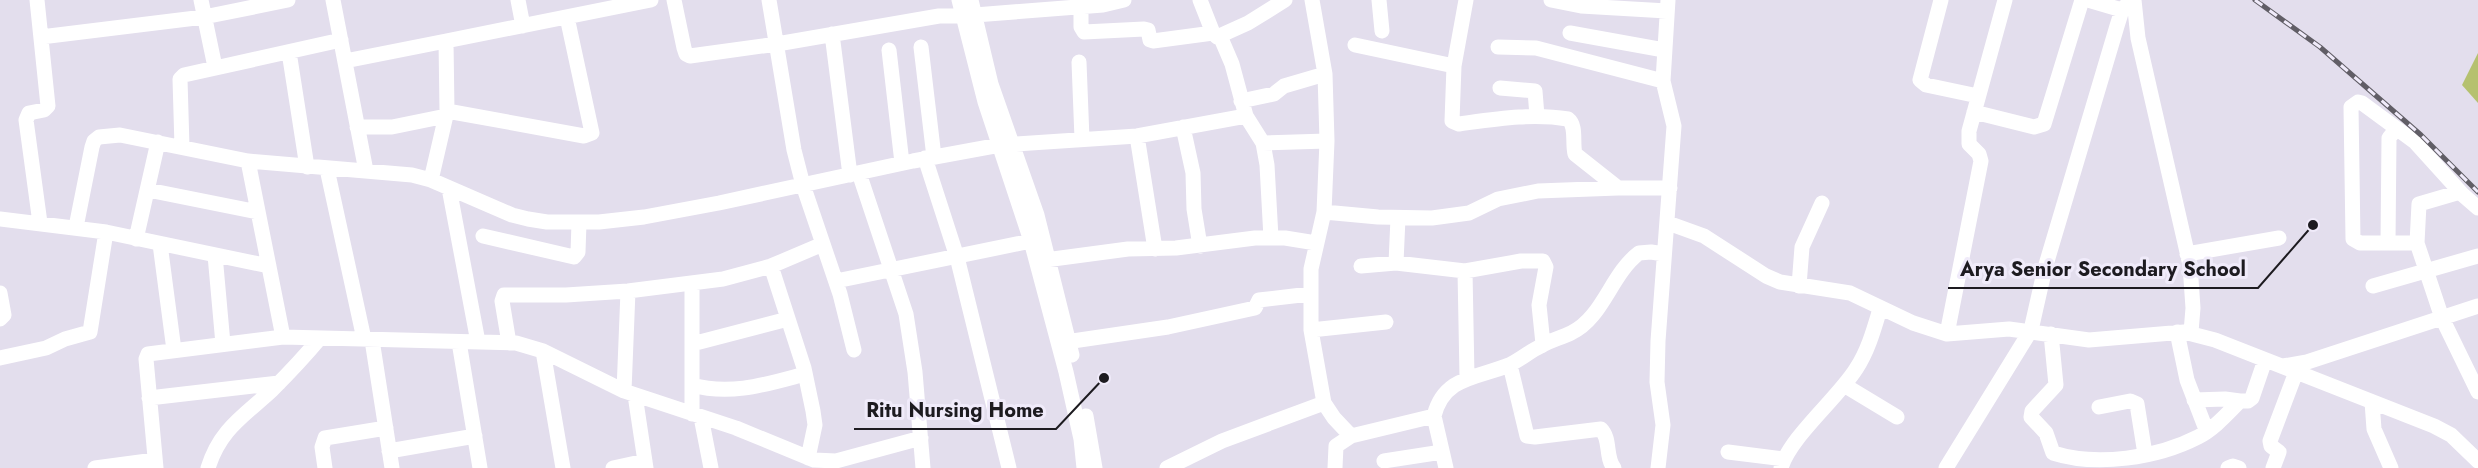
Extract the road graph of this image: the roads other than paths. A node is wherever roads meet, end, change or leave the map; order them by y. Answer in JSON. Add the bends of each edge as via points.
{"nodes":[{"id":1,"x":37,"y":0,"type":"edge"},
{"id":2,"x":201,"y":0,"type":"edge"},
{"id":3,"x":288,"y":0,"type":"edge"},
{"id":4,"x":333,"y":0,"type":"edge"},
{"id":5,"x":518,"y":0,"type":"edge"},
{"id":6,"x":651,"y":0,"type":"edge"},
{"id":7,"x":674,"y":0,"type":"edge"},
{"id":8,"x":769,"y":0,"type":"edge"},
{"id":9,"x":971,"y":0,"type":"edge"},
{"id":10,"x":1124,"y":0,"type":"edge"},
{"id":11,"x":1200,"y":0,"type":"edge"},
{"id":12,"x":1285,"y":0,"type":"edge"},
{"id":13,"x":1312,"y":0,"type":"edge"},
{"id":14,"x":1379,"y":0,"type":"edge"},
{"id":15,"x":1466,"y":0,"type":"edge"},
{"id":16,"x":1551,"y":0,"type":"edge"},
{"id":17,"x":1941,"y":0,"type":"edge"},
{"id":18,"x":2005,"y":0,"type":"edge"},
{"id":19,"x":2082,"y":0,"type":"edge"},
{"id":20,"x":2088,"y":0,"type":"edge"},
{"id":21,"x":1087,"y":4,"type":"edge"},
{"id":22,"x":2129,"y":4,"type":"edge"},
{"id":23,"x":1668,"y":5,"type":"edge"},
{"id":24,"x":966,"y":10,"type":"edge"},
{"id":25,"x":204,"y":17,"type":"junction"},
{"id":26,"x":567,"y":17,"type":"junction"},
{"id":27,"x":523,"y":26,"type":"junction"},
{"id":28,"x":1382,"y":31,"type":"dead end"},
{"id":29,"x":1570,"y":33,"type":"dead end"},
{"id":30,"x":832,"y":34,"type":"junction"},
{"id":31,"x":1216,"y":35,"type":"junction"},
{"id":32,"x":41,"y":38,"type":"junction"},
{"id":33,"x":341,"y":40,"type":"junction"},
{"id":34,"x":446,"y":41,"type":"junction"},
{"id":35,"x":777,"y":44,"type":"junction"},
{"id":36,"x":1355,"y":45,"type":"dead end"},
{"id":37,"x":921,"y":47,"type":"dead end"},
{"id":38,"x":1498,"y":47,"type":"dead end"},
{"id":39,"x":889,"y":50,"type":"dead end"},
{"id":40,"x":1664,"y":50,"type":"junction"},
{"id":41,"x":289,"y":52,"type":"junction"},
{"id":42,"x":345,"y":61,"type":"junction"},
{"id":43,"x":1079,"y":62,"type":"dead end"},
{"id":44,"x":1454,"y":66,"type":"junction"},
{"id":45,"x":215,"y":67,"type":"junction"},
{"id":46,"x":1325,"y":74,"type":"junction"},
{"id":47,"x":1663,"y":81,"type":"junction"},
{"id":48,"x":1500,"y":88,"type":"dead end"},
{"id":49,"x":1978,"y":96,"type":"junction"},
{"id":50,"x":1241,"y":101,"type":"junction"},
{"id":51,"x":1974,"y":112,"type":"junction"},
{"id":52,"x":446,"y":114,"type":"junction"},
{"id":53,"x":1246,"y":116,"type":"junction"},
{"id":54,"x":1537,"y":116,"type":"junction"},
{"id":55,"x":357,"y":127,"type":"junction"},
{"id":56,"x":1184,"y":127,"type":"junction"},
{"id":57,"x":2396,"y":129,"type":"junction"},
{"id":58,"x":1137,"y":136,"type":"junction"},
{"id":59,"x":1082,"y":139,"type":"junction"},
{"id":60,"x":1327,"y":141,"type":"junction"},
{"id":61,"x":158,"y":142,"type":"junction"},
{"id":62,"x":1263,"y":143,"type":"junction"},
{"id":63,"x":1006,"y":144,"type":"junction"},
{"id":64,"x":182,"y":147,"type":"junction"},
{"id":65,"x":930,"y":158,"type":"junction"},
{"id":66,"x":248,"y":161,"type":"junction"},
{"id":67,"x":902,"y":163,"type":"junction"},
{"id":68,"x":308,"y":167,"type":"junction"},
{"id":69,"x":327,"y":169,"type":"junction"},
{"id":70,"x":366,"y":171,"type":"junction"},
{"id":71,"x":854,"y":174,"type":"junction"},
{"id":72,"x":432,"y":180,"type":"junction"},
{"id":73,"x":802,"y":185,"type":"junction"},
{"id":74,"x":449,"y":188,"type":"junction"},
{"id":75,"x":1618,"y":188,"type":"junction"},
{"id":76,"x":1670,"y":188,"type":"junction"},
{"id":77,"x":147,"y":190,"type":"junction"},
{"id":78,"x":2460,"y":192,"type":"junction"},
{"id":79,"x":1822,"y":203,"type":"dead end"},
{"id":80,"x":2478,"y":208,"type":"edge"},
{"id":81,"x":258,"y":212,"type":"junction"},
{"id":82,"x":1324,"y":212,"type":"junction"},
{"id":83,"x":1398,"y":218,"type":"junction"},
{"id":84,"x":0,"y":219,"type":"edge"},
{"id":85,"x":40,"y":223,"type":"junction"},
{"id":86,"x":579,"y":223,"type":"junction"},
{"id":87,"x":1668,"y":223,"type":"junction"},
{"id":88,"x":76,"y":227,"type":"junction"},
{"id":89,"x":106,"y":232,"type":"junction"},
{"id":90,"x":483,"y":236,"type":"dead end"},
{"id":91,"x":1271,"y":238,"type":"junction"},
{"id":92,"x":2279,"y":238,"type":"dead end"},
{"id":93,"x":136,"y":239,"type":"junction"},
{"id":94,"x":1031,"y":241,"type":"junction"},
{"id":95,"x":1316,"y":243,"type":"junction"},
{"id":96,"x":2388,"y":243,"type":"junction"},
{"id":97,"x":2416,"y":243,"type":"junction"},
{"id":98,"x":160,"y":244,"type":"junction"},
{"id":99,"x":823,"y":244,"type":"junction"},
{"id":100,"x":1200,"y":246,"type":"junction"},
{"id":101,"x":1155,"y":249,"type":"junction"},
{"id":102,"x":1664,"y":254,"type":"junction"},
{"id":103,"x":2187,"y":254,"type":"junction"},
{"id":104,"x":215,"y":255,"type":"junction"},
{"id":105,"x":2478,"y":256,"type":"edge"},
{"id":106,"x":957,"y":257,"type":"junction"},
{"id":107,"x":1042,"y":260,"type":"junction"},
{"id":108,"x":1396,"y":263,"type":"junction"},
{"id":109,"x":269,"y":266,"type":"junction"},
{"id":110,"x":771,"y":266,"type":"junction"},
{"id":111,"x":1361,"y":266,"type":"dead end"},
{"id":112,"x":891,"y":270,"type":"junction"},
{"id":113,"x":1465,"y":271,"type":"junction"},
{"id":114,"x":2426,"y":272,"type":"junction"},
{"id":115,"x":836,"y":281,"type":"junction"},
{"id":116,"x":692,"y":284,"type":"junction"},
{"id":117,"x":1799,"y":286,"type":"junction"},
{"id":118,"x":2373,"y":286,"type":"dead end"},
{"id":119,"x":628,"y":291,"type":"junction"},
{"id":120,"x":0,"y":293,"type":"edge"},
{"id":121,"x":1310,"y":294,"type":"junction"},
{"id":122,"x":2478,"y":306,"type":"edge"},
{"id":123,"x":1880,"y":309,"type":"junction"},
{"id":124,"x":2442,"y":318,"type":"junction"},
{"id":125,"x":788,"y":319,"type":"junction"},
{"id":126,"x":0,"y":320,"type":"edge"},
{"id":127,"x":1386,"y":322,"type":"dead end"},
{"id":128,"x":1311,"y":330,"type":"junction"},
{"id":129,"x":2031,"y":330,"type":"junction"},
{"id":130,"x":2184,"y":332,"type":"junction"},
{"id":131,"x":1947,"y":334,"type":"junction"},
{"id":132,"x":2051,"y":334,"type":"junction"},
{"id":133,"x":283,"y":337,"type":"junction"},
{"id":134,"x":320,"y":338,"type":"junction"},
{"id":135,"x":368,"y":339,"type":"junction"},
{"id":136,"x":459,"y":342,"type":"junction"},
{"id":137,"x":478,"y":342,"type":"junction"},
{"id":138,"x":509,"y":343,"type":"junction"},
{"id":139,"x":1063,"y":343,"type":"junction"},
{"id":140,"x":223,"y":344,"type":"junction"},
{"id":141,"x":692,"y":344,"type":"junction"},
{"id":142,"x":1543,"y":344,"type":"junction"},
{"id":143,"x":174,"y":350,"type":"junction"},
{"id":144,"x":854,"y":350,"type":"dead end"},
{"id":145,"x":543,"y":351,"type":"junction"},
{"id":146,"x":0,"y":358,"type":"edge"},
{"id":147,"x":2265,"y":360,"type":"junction"},
{"id":148,"x":1510,"y":365,"type":"junction"},
{"id":149,"x":2289,"y":369,"type":"junction"},
{"id":150,"x":805,"y":375,"type":"junction"},
{"id":151,"x":1467,"y":377,"type":"junction"},
{"id":152,"x":279,"y":383,"type":"junction"},
{"id":153,"x":1844,"y":385,"type":"junction"},
{"id":154,"x":692,"y":386,"type":"junction"},
{"id":155,"x":2478,"y":392,"type":"edge"},
{"id":156,"x":630,"y":393,"type":"junction"},
{"id":157,"x":149,"y":398,"type":"junction"},
{"id":158,"x":2194,"y":400,"type":"junction"},
{"id":159,"x":2240,"y":401,"type":"junction"},
{"id":160,"x":2372,"y":402,"type":"junction"},
{"id":161,"x":1324,"y":403,"type":"junction"},
{"id":162,"x":2099,"y":407,"type":"dead end"},
{"id":163,"x":696,"y":415,"type":"junction"},
{"id":164,"x":1434,"y":416,"type":"junction"},
{"id":165,"x":1897,"y":417,"type":"dead end"},
{"id":166,"x":386,"y":428,"type":"junction"},
{"id":167,"x":2207,"y":432,"type":"junction"},
{"id":168,"x":475,"y":436,"type":"junction"},
{"id":169,"x":1351,"y":436,"type":"junction"},
{"id":170,"x":921,"y":438,"type":"junction"},
{"id":171,"x":389,"y":451,"type":"junction"},
{"id":172,"x":1442,"y":452,"type":"junction"},
{"id":173,"x":1728,"y":452,"type":"dead end"},
{"id":174,"x":2145,"y":454,"type":"junction"},
{"id":175,"x":808,"y":458,"type":"junction"},
{"id":176,"x":1384,"y":460,"type":"dead end"},
{"id":177,"x":2478,"y":461,"type":"edge"},
{"id":178,"x":2071,"y":462,"type":"edge"},
{"id":179,"x":155,"y":464,"type":"edge"},
{"id":180,"x":1782,"y":464,"type":"edge"},
{"id":181,"x":645,"y":465,"type":"edge"},
{"id":182,"x":829,"y":465,"type":"edge"},
{"id":183,"x":95,"y":468,"type":"edge"},
{"id":184,"x":208,"y":468,"type":"edge"},
{"id":185,"x":325,"y":468,"type":"edge"},
{"id":186,"x":392,"y":468,"type":"edge"},
{"id":187,"x":480,"y":468,"type":"edge"},
{"id":188,"x":563,"y":468,"type":"edge"},
{"id":189,"x":613,"y":468,"type":"edge"},
{"id":190,"x":711,"y":468,"type":"edge"},
{"id":191,"x":923,"y":468,"type":"edge"},
{"id":192,"x":1009,"y":468,"type":"edge"},
{"id":193,"x":1084,"y":468,"type":"edge"},
{"id":194,"x":1095,"y":468,"type":"edge"},
{"id":195,"x":1167,"y":468,"type":"edge"},
{"id":196,"x":1335,"y":468,"type":"edge"},
{"id":197,"x":1446,"y":468,"type":"edge"},
{"id":198,"x":1614,"y":468,"type":"edge"},
{"id":199,"x":1658,"y":468,"type":"edge"},
{"id":200,"x":1946,"y":468,"type":"edge"},
{"id":201,"x":2228,"y":468,"type":"edge"},
{"id":202,"x":2240,"y":468,"type":"edge"},
{"id":203,"x":2273,"y":468,"type":"edge"},
{"id":204,"x":2391,"y":468,"type":"edge"}],
"edges":[{"from":1,"to":32,"type":"street"},
{"from":2,"to":25,"type":"street"},
{"from":3,"to":25,"type":"street"},
{"from":4,"to":33,"type":"street"},
{"from":5,"to":27,"type":"street"},
{"from":6,"to":26,"type":"street"},
{"from":7,"to":35,"type":"street","via":[[684,48],[690,56]]},
{"from":8,"to":35,"type":"street"},
{"from":9,"to":24,"type":"street"},
{"from":10,"to":21,"type":"street"},
{"from":11,"to":31,"type":"street"},
{"from":12,"to":31,"type":"street","via":[[1248,23]]},
{"from":13,"to":46,"type":"street"},
{"from":14,"to":28,"type":"street"},
{"from":15,"to":44,"type":"street"},
{"from":16,"to":23,"type":"street","via":[[1581,6]]},
{"from":17,"to":49,"type":"street","via":[[1920,80],[1926,85]]},
{"from":18,"to":49,"type":"street"},
{"from":19,"to":51,"type":"street","via":[[2044,124],[2034,128]]},
{"from":20,"to":22,"type":"street"},
{"from":21,"to":24,"type":"street"},
{"from":21,"to":31,"type":"street","via":[[1084,32],[1144,28],[1153,41]]},
{"from":22,"to":103,"type":"street"},
{"from":22,"to":129,"type":"street","via":[[2045,268]]},
{"from":23,"to":40,"type":"street"},
{"from":24,"to":30,"type":"street"},
{"from":24,"to":63,"type":"street"},
{"from":25,"to":32,"type":"street"},
{"from":25,"to":45,"type":"street"},
{"from":26,"to":27,"type":"street"},
{"from":26,"to":52,"type":"street","via":[[592,133],[584,136]]},
{"from":27,"to":34,"type":"street"},
{"from":29,"to":40,"type":"street"},
{"from":30,"to":35,"type":"street"},
{"from":30,"to":71,"type":"street"},
{"from":31,"to":50,"type":"street","via":[[1232,64]]},
{"from":32,"to":85,"type":"street","via":[[48,106],[29,113],[26,120]]},
{"from":33,"to":41,"type":"street"},
{"from":33,"to":42,"type":"street"},
{"from":34,"to":42,"type":"street"},
{"from":34,"to":52,"type":"street"},
{"from":35,"to":73,"type":"street"},
{"from":36,"to":44,"type":"street"},
{"from":37,"to":65,"type":"street"},
{"from":38,"to":47,"type":"street","via":[[1536,48]]},
{"from":39,"to":67,"type":"street"},
{"from":40,"to":47,"type":"street"},
{"from":41,"to":45,"type":"street"},
{"from":41,"to":68,"type":"street"},
{"from":42,"to":55,"type":"street"},
{"from":43,"to":59,"type":"street"},
{"from":44,"to":54,"type":"street","via":[[1455,123]]},
{"from":45,"to":64,"type":"street","via":[[180,79]]},
{"from":46,"to":50,"type":"street","via":[[1289,84],[1274,94]]},
{"from":46,"to":60,"type":"street"},
{"from":47,"to":76,"type":"street","via":[[1674,126]]},
{"from":48,"to":54,"type":"street","via":[[1535,91]]},
{"from":49,"to":51,"type":"street"},
{"from":50,"to":53,"type":"street"},
{"from":51,"to":131,"type":"street","via":[[1968,138],[1981,161]]},
{"from":52,"to":55,"type":"street","via":[[411,125]]},
{"from":52,"to":72,"type":"street"},
{"from":53,"to":56,"type":"street"},
{"from":53,"to":62,"type":"street"},
{"from":54,"to":75,"type":"street","via":[[1571,120],[1575,154]]},
{"from":55,"to":70,"type":"street"},
{"from":56,"to":58,"type":"street"},
{"from":56,"to":100,"type":"street"},
{"from":57,"to":78,"type":"street","via":[[2415,142]]},
{"from":57,"to":96,"type":"street","via":[[2389,138]]},
{"from":57,"to":96,"type":"street","via":[[2362,103],[2350,107],[2353,239],[2360,243]]},
{"from":58,"to":59,"type":"street"},
{"from":58,"to":101,"type":"street"},
{"from":59,"to":63,"type":"street"},
{"from":60,"to":62,"type":"street"},
{"from":60,"to":82,"type":"street"},
{"from":61,"to":64,"type":"street"},
{"from":61,"to":77,"type":"street"},
{"from":61,"to":88,"type":"street","via":[[120,135],[94,141]]},
{"from":62,"to":91,"type":"street"},
{"from":63,"to":65,"type":"street"},
{"from":63,"to":94,"type":"street"},
{"from":63,"to":107,"type":"street","via":[[1037,215]]},
{"from":64,"to":66,"type":"street"},
{"from":65,"to":67,"type":"street"},
{"from":65,"to":106,"type":"street"},
{"from":66,"to":68,"type":"street"},
{"from":66,"to":81,"type":"street"},
{"from":67,"to":71,"type":"street"},
{"from":68,"to":69,"type":"street"},
{"from":69,"to":70,"type":"street"},
{"from":69,"to":135,"type":"street"},
{"from":70,"to":72,"type":"street"},
{"from":71,"to":73,"type":"street"},
{"from":71,"to":112,"type":"street"},
{"from":72,"to":74,"type":"street"},
{"from":73,"to":86,"type":"street","via":[[644,217]]},
{"from":73,"to":99,"type":"street"},
{"from":74,"to":86,"type":"street","via":[[520,217]]},
{"from":74,"to":137,"type":"street"},
{"from":75,"to":76,"type":"street"},
{"from":75,"to":83,"type":"street","via":[[1529,193],[1498,199],[1469,213]]},
{"from":76,"to":87,"type":"street"},
{"from":77,"to":81,"type":"street"},
{"from":77,"to":93,"type":"street"},
{"from":78,"to":80,"type":"street"},
{"from":78,"to":97,"type":"street","via":[[2419,204]]},
{"from":79,"to":117,"type":"street","via":[[1802,247]]},
{"from":81,"to":109,"type":"street"},
{"from":82,"to":83,"type":"street"},
{"from":82,"to":95,"type":"street"},
{"from":83,"to":108,"type":"street"},
{"from":84,"to":85,"type":"street"},
{"from":85,"to":88,"type":"street"},
{"from":86,"to":90,"type":"street","via":[[578,252],[574,257]]},
{"from":87,"to":102,"type":"street"},
{"from":87,"to":117,"type":"street","via":[[1704,236],[1766,276]]},
{"from":88,"to":89,"type":"street"},
{"from":89,"to":93,"type":"street"},
{"from":89,"to":146,"type":"street","via":[[91,332],[46,348]]},
{"from":91,"to":95,"type":"street"},
{"from":91,"to":100,"type":"street"},
{"from":92,"to":103,"type":"street"},
{"from":93,"to":98,"type":"street"},
{"from":94,"to":106,"type":"street"},
{"from":94,"to":107,"type":"street"},
{"from":95,"to":121,"type":"street"},
{"from":96,"to":97,"type":"street"},
{"from":97,"to":114,"type":"street"},
{"from":98,"to":104,"type":"street"},
{"from":98,"to":143,"type":"street"},
{"from":99,"to":110,"type":"street"},
{"from":99,"to":115,"type":"street"},
{"from":100,"to":101,"type":"street"},
{"from":101,"to":107,"type":"street"},
{"from":102,"to":142,"type":"street","via":[[1644,251],[1634,257],[1589,321],[1572,333]]},
{"from":102,"to":199,"type":"street","via":[[1657,382],[1663,425]]},
{"from":103,"to":130,"type":"street","via":[[2193,308]]},
{"from":104,"to":109,"type":"street"},
{"from":104,"to":140,"type":"street"},
{"from":105,"to":114,"type":"street"},
{"from":106,"to":112,"type":"street"},
{"from":106,"to":192,"type":"street"},
{"from":107,"to":139,"type":"street"},
{"from":108,"to":111,"type":"street"},
{"from":108,"to":113,"type":"street"},
{"from":109,"to":133,"type":"street"},
{"from":110,"to":116,"type":"street"},
{"from":110,"to":125,"type":"street"},
{"from":112,"to":115,"type":"street"},
{"from":112,"to":170,"type":"street","via":[[912,341]]},
{"from":113,"to":142,"type":"street","via":[[1544,261],[1539,314]]},
{"from":113,"to":151,"type":"street"},
{"from":114,"to":118,"type":"street"},
{"from":114,"to":124,"type":"street"},
{"from":115,"to":144,"type":"street"},
{"from":116,"to":119,"type":"street"},
{"from":116,"to":141,"type":"street"},
{"from":117,"to":123,"type":"street","via":[[1850,293]]},
{"from":119,"to":138,"type":"street","via":[[504,295]]},
{"from":119,"to":156,"type":"street"},
{"from":120,"to":126,"type":"street","via":[[4,315]]},
{"from":121,"to":128,"type":"street"},
{"from":121,"to":139,"type":"street","via":[[1259,300],[1256,308],[1168,327]]},
{"from":122,"to":124,"type":"street"},
{"from":123,"to":131,"type":"street"},
{"from":123,"to":153,"type":"street","via":[[1863,356]]},
{"from":124,"to":149,"type":"street"},
{"from":124,"to":155,"type":"street"},
{"from":125,"to":141,"type":"street"},
{"from":125,"to":150,"type":"street"},
{"from":127,"to":128,"type":"street"},
{"from":128,"to":161,"type":"street"},
{"from":129,"to":131,"type":"street"},
{"from":129,"to":132,"type":"street"},
{"from":129,"to":200,"type":"street"},
{"from":130,"to":132,"type":"street","via":[[2089,340]]},
{"from":130,"to":147,"type":"street"},
{"from":130,"to":158,"type":"street","via":[[2187,380]]},
{"from":132,"to":178,"type":"street","via":[[2056,385],[2031,417],[2046,433],[2053,453]]},
{"from":133,"to":134,"type":"street"},
{"from":133,"to":140,"type":"street"},
{"from":134,"to":135,"type":"street"},
{"from":134,"to":152,"type":"street"},
{"from":135,"to":136,"type":"street"},
{"from":135,"to":166,"type":"street"},
{"from":136,"to":137,"type":"street"},
{"from":136,"to":168,"type":"street"},
{"from":137,"to":138,"type":"street"},
{"from":138,"to":145,"type":"street"},
{"from":139,"to":193,"type":"street"},
{"from":139,"to":194,"type":"street","via":[[1091,438]]},
{"from":140,"to":143,"type":"street"},
{"from":141,"to":154,"type":"street"},
{"from":142,"to":148,"type":"street"},
{"from":143,"to":157,"type":"street","via":[[150,352],[147,357]]},
{"from":145,"to":156,"type":"street"},
{"from":145,"to":188,"type":"street"},
{"from":147,"to":149,"type":"street"},
{"from":147,"to":159,"type":"street","via":[[2252,398]]},
{"from":148,"to":151,"type":"street"},
{"from":148,"to":198,"type":"street","via":[[1527,436],[1601,429]]},
{"from":149,"to":160,"type":"street"},
{"from":149,"to":203,"type":"street","via":[[2270,441],[2279,452]]},
{"from":150,"to":154,"type":"street","via":[[739,390]]},
{"from":150,"to":175,"type":"street","via":[[815,425]]},
{"from":151,"to":164,"type":"street","via":[[1441,398]]},
{"from":152,"to":157,"type":"street"},
{"from":152,"to":184,"type":"street","via":[[229,429],[219,441]]},
{"from":153,"to":165,"type":"street"},
{"from":153,"to":180,"type":"street"},
{"from":154,"to":163,"type":"street"},
{"from":156,"to":163,"type":"street"},
{"from":156,"to":181,"type":"street"},
{"from":157,"to":179,"type":"street"},
{"from":158,"to":159,"type":"street"},
{"from":158,"to":167,"type":"street"},
{"from":159,"to":167,"type":"street"},
{"from":160,"to":177,"type":"street","via":[[2451,435]]},
{"from":160,"to":204,"type":"street","via":[[2374,429]]},
{"from":161,"to":169,"type":"street"},
{"from":161,"to":195,"type":"street","via":[[1222,441]]},
{"from":162,"to":174,"type":"street","via":[[2137,404]]},
{"from":163,"to":175,"type":"street"},
{"from":163,"to":190,"type":"street"},
{"from":164,"to":169,"type":"street"},
{"from":164,"to":172,"type":"street"},
{"from":166,"to":171,"type":"street"},
{"from":166,"to":185,"type":"street","via":[[325,438]]},
{"from":167,"to":174,"type":"street","via":[[2183,444]]},
{"from":168,"to":171,"type":"street"},
{"from":168,"to":187,"type":"street"},
{"from":169,"to":196,"type":"street","via":[[1336,446]]},
{"from":170,"to":182,"type":"street"},
{"from":170,"to":191,"type":"street"},
{"from":171,"to":186,"type":"street"},
{"from":172,"to":176,"type":"street"},
{"from":172,"to":197,"type":"street"},
{"from":173,"to":180,"type":"street"},
{"from":174,"to":178,"type":"street"},
{"from":175,"to":182,"type":"street"},
{"from":179,"to":183,"type":"street"},
{"from":181,"to":189,"type":"street"},
{"from":201,"to":202,"type":"street"}]}
